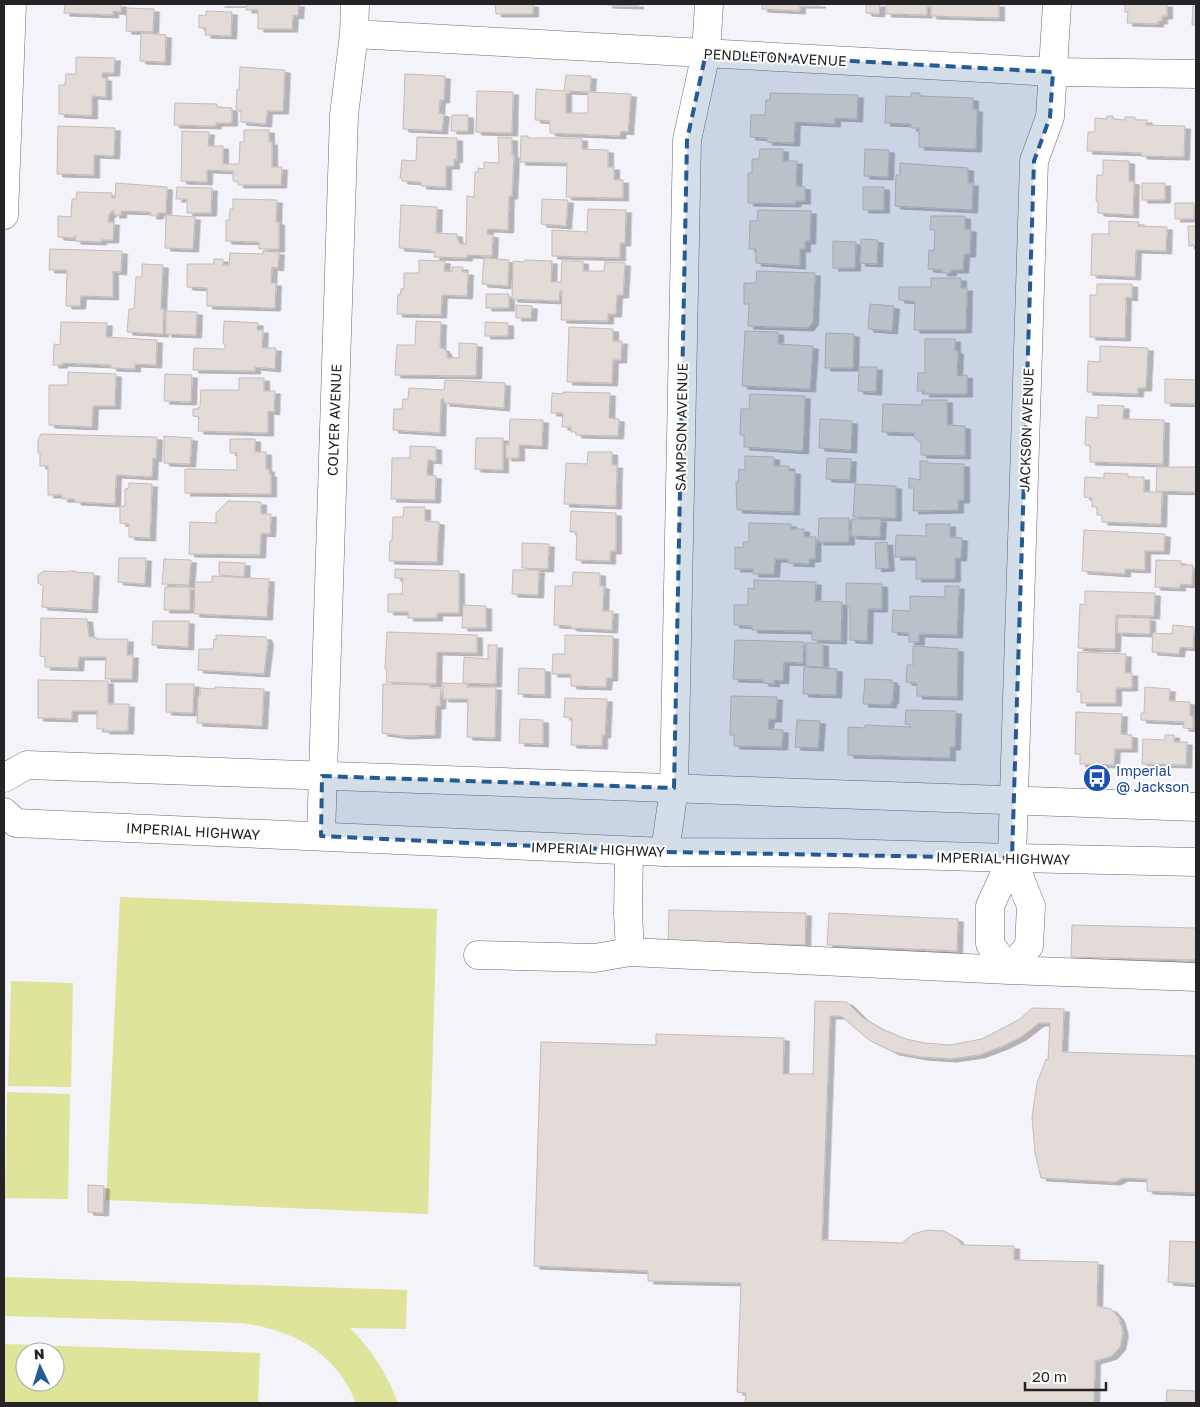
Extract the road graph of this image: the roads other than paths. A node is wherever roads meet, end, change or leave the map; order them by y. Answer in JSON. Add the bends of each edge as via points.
{"nodes":[{"id":1,"x":12,"y":4,"type":"edge"},
{"id":2,"x":356,"y":4,"type":"edge"},
{"id":3,"x":709,"y":4,"type":"edge"},
{"id":4,"x":1057,"y":4,"type":"edge"},
{"id":5,"x":354,"y":34,"type":"junction"},
{"id":6,"x":706,"y":53,"type":"junction"},
{"id":7,"x":1053,"y":72,"type":"junction"},
{"id":8,"x":1196,"y":74,"type":"edge"},
{"id":9,"x":4,"y":215,"type":"edge"},
{"id":10,"x":322,"y":776,"type":"junction"},
{"id":11,"x":4,"y":778,"type":"edge"},
{"id":12,"x":674,"y":788,"type":"junction"},
{"id":13,"x":1013,"y":801,"type":"junction"},
{"id":14,"x":1196,"y":807,"type":"edge"},
{"id":15,"x":4,"y":812,"type":"edge"},
{"id":16,"x":321,"y":836,"type":"junction"},
{"id":17,"x":629,"y":850,"type":"junction"},
{"id":18,"x":665,"y":852,"type":"junction"},
{"id":19,"x":1012,"y":858,"type":"junction"},
{"id":20,"x":1196,"y":862,"type":"edge"},
{"id":21,"x":630,"y":952,"type":"junction"},
{"id":22,"x":478,"y":955,"type":"dead end"},
{"id":23,"x":1009,"y":970,"type":"junction"},
{"id":24,"x":1196,"y":977,"type":"edge"}],
"edges":[{"from":1,"to":9,"type":"street"},
{"from":2,"to":5,"type":"street","name":"COLYER AVENUE"},
{"from":3,"to":6,"type":"street","name":"SAMPSON AVENUE"},
{"from":4,"to":7,"type":"street","name":"JACKSON AVENUE"},
{"from":5,"to":6,"type":"street","name":"PENDLETON AVENUE"},
{"from":5,"to":10,"type":"street","name":"COLYER AVENUE","via":[[344,115]]},
{"from":6,"to":7,"type":"street","name":"PENDLETON AVENUE"},
{"from":6,"to":12,"type":"street","name":"SAMPSON AVENUE","via":[[687,140]]},
{"from":7,"to":8,"type":"street","name":"PENDLETON AVENUE"},
{"from":7,"to":13,"type":"street","name":"JACKSON AVENUE","via":[[1050,117],[1034,162]]},
{"from":10,"to":11,"type":"street","via":[[27,765]]},
{"from":10,"to":12,"type":"street"},
{"from":10,"to":16,"type":"street","name":"COLYER AVENUE"},
{"from":12,"to":13,"type":"street"},
{"from":12,"to":18,"type":"street","name":"SAMPSON AVENUE"},
{"from":13,"to":14,"type":"street"},
{"from":13,"to":19,"type":"street","name":"JACKSON AVENUE"},
{"from":15,"to":16,"type":"street","name":"IMPERIAL HIGHWAY","via":[[16,823]]},
{"from":16,"to":17,"type":"street","name":"IMPERIAL HIGHWAY"},
{"from":17,"to":18,"type":"street","name":"IMPERIAL HIGHWAY"},
{"from":17,"to":21,"type":"street"},
{"from":18,"to":19,"type":"street","name":"IMPERIAL HIGHWAY"},
{"from":19,"to":20,"type":"street","name":"IMPERIAL HIGHWAY"},
{"from":19,"to":23,"type":"street","via":[[1031,906],[1029,946]]},
{"from":19,"to":23,"type":"street","via":[[990,906],[990,944]]},
{"from":21,"to":22,"type":"street","via":[[595,958]]},
{"from":21,"to":23,"type":"street"},
{"from":23,"to":24,"type":"street"}]}
